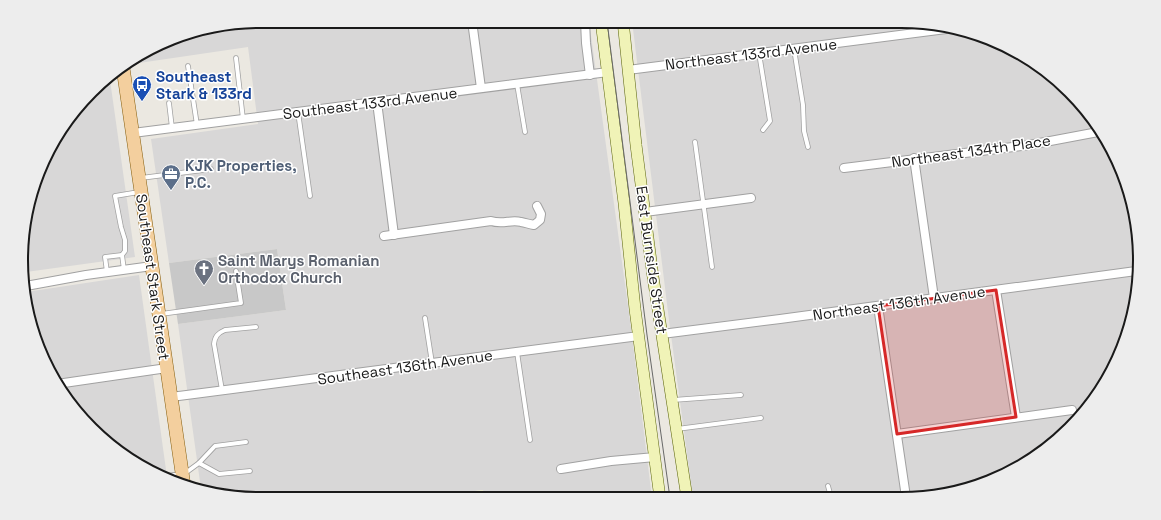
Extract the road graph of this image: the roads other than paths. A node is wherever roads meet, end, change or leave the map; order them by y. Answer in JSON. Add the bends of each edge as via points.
{"nodes":[{"id":1,"x":473,"y":28,"type":"edge"},
{"id":2,"x":585,"y":28,"type":"edge"},
{"id":3,"x":602,"y":28,"type":"edge"},
{"id":4,"x":624,"y":28,"type":"edge"},
{"id":5,"x":931,"y":30,"type":"edge"},
{"id":6,"x":794,"y":48,"type":"junction"},
{"id":7,"x":759,"y":53,"type":"junction"},
{"id":8,"x":236,"y":58,"type":"dead end"},
{"id":9,"x":188,"y":66,"type":"dead end"},
{"id":10,"x":628,"y":70,"type":"junction"},
{"id":11,"x":124,"y":72,"type":"edge"},
{"id":12,"x":608,"y":72,"type":"junction"},
{"id":13,"x":590,"y":75,"type":"junction"},
{"id":14,"x":517,"y":84,"type":"junction"},
{"id":15,"x":481,"y":88,"type":"junction"},
{"id":16,"x":377,"y":102,"type":"junction"},
{"id":17,"x":169,"y":103,"type":"dead end"},
{"id":18,"x":298,"y":112,"type":"junction"},
{"id":19,"x":243,"y":119,"type":"junction"},
{"id":20,"x":197,"y":125,"type":"junction"},
{"id":21,"x":172,"y":128,"type":"junction"},
{"id":22,"x":762,"y":130,"type":"dead end"},
{"id":23,"x":525,"y":132,"type":"dead end"},
{"id":24,"x":1095,"y":133,"type":"edge"},
{"id":25,"x":133,"y":134,"type":"junction"},
{"id":26,"x":695,"y":142,"type":"dead end"},
{"id":27,"x":808,"y":147,"type":"dead end"},
{"id":28,"x":914,"y":158,"type":"junction"},
{"id":29,"x":844,"y":168,"type":"dead end"},
{"id":30,"x":211,"y":169,"type":"dead end"},
{"id":31,"x":140,"y":185,"type":"junction"},
{"id":32,"x":310,"y":196,"type":"dead end"},
{"id":33,"x":751,"y":198,"type":"dead end"},
{"id":34,"x":703,"y":204,"type":"junction"},
{"id":35,"x":537,"y":206,"type":"dead end"},
{"id":36,"x":645,"y":212,"type":"junction"},
{"id":37,"x":394,"y":234,"type":"junction"},
{"id":38,"x":384,"y":236,"type":"dead end"},
{"id":39,"x":122,"y":255,"type":"junction"},
{"id":40,"x":152,"y":266,"type":"junction"},
{"id":41,"x":712,"y":267,"type":"dead end"},
{"id":42,"x":124,"y":270,"type":"junction"},
{"id":43,"x":236,"y":271,"type":"dead end"},
{"id":44,"x":1133,"y":271,"type":"edge"},
{"id":45,"x":106,"y":272,"type":"junction"},
{"id":46,"x":29,"y":285,"type":"edge"},
{"id":47,"x":996,"y":290,"type":"junction"},
{"id":48,"x":934,"y":298,"type":"junction"},
{"id":49,"x":878,"y":306,"type":"junction"},
{"id":50,"x":159,"y":314,"type":"junction"},
{"id":51,"x":425,"y":318,"type":"dead end"},
{"id":52,"x":256,"y":327,"type":"dead end"},
{"id":53,"x":662,"y":334,"type":"junction"},
{"id":54,"x":639,"y":336,"type":"junction"},
{"id":55,"x":516,"y":352,"type":"junction"},
{"id":56,"x":432,"y":363,"type":"junction"},
{"id":57,"x":167,"y":368,"type":"junction"},
{"id":58,"x":63,"y":383,"type":"edge"},
{"id":59,"x":222,"y":391,"type":"junction"},
{"id":60,"x":741,"y":394,"type":"dead end"},
{"id":61,"x":171,"y":397,"type":"junction"},
{"id":62,"x":672,"y":400,"type":"junction"},
{"id":63,"x":1072,"y":410,"type":"dead end"},
{"id":64,"x":1016,"y":417,"type":"junction"},
{"id":65,"x":761,"y":418,"type":"dead end"},
{"id":66,"x":677,"y":429,"type":"junction"},
{"id":67,"x":897,"y":434,"type":"junction"},
{"id":68,"x":530,"y":440,"type":"dead end"},
{"id":69,"x":246,"y":442,"type":"dead end"},
{"id":70,"x":654,"y":457,"type":"junction"},
{"id":71,"x":199,"y":463,"type":"junction"},
{"id":72,"x":561,"y":469,"type":"dead end"},
{"id":73,"x":250,"y":471,"type":"dead end"},
{"id":74,"x":183,"y":479,"type":"edge"},
{"id":75,"x":184,"y":480,"type":"edge"},
{"id":76,"x":828,"y":486,"type":"dead end"},
{"id":77,"x":659,"y":492,"type":"edge"},
{"id":78,"x":686,"y":492,"type":"edge"},
{"id":79,"x":829,"y":492,"type":"edge"},
{"id":80,"x":905,"y":492,"type":"edge"}],
"edges":[{"from":1,"to":15,"type":"street"},
{"from":2,"to":13,"type":"street"},
{"from":3,"to":12,"type":"street","name":"East Burnside Street"},
{"from":4,"to":10,"type":"street","name":"East Burnside Street"},
{"from":5,"to":6,"type":"street","name":"Northeast 133rd Avenue"},
{"from":6,"to":7,"type":"street","name":"Northeast 133rd Avenue"},
{"from":6,"to":27,"type":"lane"},
{"from":7,"to":10,"type":"street","name":"Northeast 133rd Avenue"},
{"from":7,"to":22,"type":"lane","via":[[770,121]]},
{"from":8,"to":19,"type":"lane"},
{"from":9,"to":20,"type":"lane"},
{"from":10,"to":36,"type":"street","name":"East Burnside Street"},
{"from":11,"to":25,"type":"main road","name":"Southeast Stark Street"},
{"from":12,"to":13,"type":"street","name":"Southeast 133rd Avenue"},
{"from":12,"to":54,"type":"street","name":"East Burnside Street"},
{"from":13,"to":14,"type":"street","name":"Southeast 133rd Avenue"},
{"from":14,"to":15,"type":"street","name":"Southeast 133rd Avenue"},
{"from":14,"to":23,"type":"lane"},
{"from":15,"to":16,"type":"street","name":"Southeast 133rd Avenue"},
{"from":16,"to":18,"type":"street","name":"Southeast 133rd Avenue"},
{"from":16,"to":37,"type":"street"},
{"from":17,"to":21,"type":"lane"},
{"from":18,"to":19,"type":"street","name":"Southeast 133rd Avenue"},
{"from":18,"to":32,"type":"lane"},
{"from":19,"to":20,"type":"street","name":"Southeast 133rd Avenue"},
{"from":20,"to":21,"type":"street","name":"Southeast 133rd Avenue"},
{"from":21,"to":25,"type":"street","name":"Southeast 133rd Avenue"},
{"from":24,"to":28,"type":"street","name":"Northeast 134th Place","via":[[1029,144]]},
{"from":25,"to":31,"type":"main road","name":"Southeast Stark Street"},
{"from":26,"to":34,"type":"lane"},
{"from":28,"to":29,"type":"street","name":"Northeast 134th Place"},
{"from":28,"to":48,"type":"street"},
{"from":30,"to":31,"type":"lane"},
{"from":31,"to":39,"type":"lane","via":[[115,196],[125,240],[125,251]]},
{"from":31,"to":40,"type":"main road","name":"Southeast Stark Street"},
{"from":33,"to":34,"type":"street"},
{"from":34,"to":36,"type":"street"},
{"from":34,"to":41,"type":"lane"},
{"from":35,"to":37,"type":"street","via":[[541,214],[540,220],[534,225],[521,221],[499,224],[491,221]]},
{"from":36,"to":53,"type":"street","name":"East Burnside Street"},
{"from":37,"to":38,"type":"street"},
{"from":39,"to":42,"type":"lane"},
{"from":39,"to":45,"type":"lane","via":[[105,257]]},
{"from":40,"to":42,"type":"street"},
{"from":40,"to":50,"type":"main road","name":"Southeast Stark Street"},
{"from":42,"to":45,"type":"street"},
{"from":43,"to":50,"type":"lane","via":[[241,303]]},
{"from":44,"to":47,"type":"street","name":"Northeast 136th Avenue"},
{"from":45,"to":46,"type":"street"},
{"from":47,"to":48,"type":"street","name":"Northeast 136th Avenue"},
{"from":47,"to":64,"type":"street"},
{"from":48,"to":49,"type":"street","name":"Northeast 136th Avenue"},
{"from":49,"to":53,"type":"street","name":"Northeast 136th Avenue"},
{"from":49,"to":67,"type":"street"},
{"from":50,"to":57,"type":"main road","name":"Southeast Stark Street"},
{"from":51,"to":56,"type":"lane"},
{"from":52,"to":59,"type":"lane","via":[[224,330],[215,338]]},
{"from":53,"to":62,"type":"street","name":"East Burnside Street"},
{"from":54,"to":55,"type":"street","name":"Southeast 136th Avenue"},
{"from":54,"to":70,"type":"street","name":"East Burnside Street"},
{"from":55,"to":56,"type":"street","name":"Southeast 136th Avenue"},
{"from":55,"to":68,"type":"lane"},
{"from":56,"to":59,"type":"street","name":"Southeast 136th Avenue"},
{"from":57,"to":58,"type":"street"},
{"from":57,"to":61,"type":"main road","name":"Southeast Stark Street"},
{"from":59,"to":61,"type":"street","name":"Southeast 136th Avenue"},
{"from":60,"to":62,"type":"lane"},
{"from":61,"to":74,"type":"main road","name":"Southeast Stark Street"},
{"from":62,"to":66,"type":"street","name":"East Burnside Street"},
{"from":63,"to":64,"type":"street"},
{"from":64,"to":67,"type":"street"},
{"from":65,"to":66,"type":"lane"},
{"from":66,"to":78,"type":"street","name":"East Burnside Street"},
{"from":67,"to":80,"type":"street"},
{"from":69,"to":71,"type":"lane","via":[[215,446]]},
{"from":70,"to":72,"type":"street"},
{"from":70,"to":77,"type":"street","name":"East Burnside Street"},
{"from":71,"to":73,"type":"lane","via":[[219,474]]},
{"from":71,"to":75,"type":"lane"},
{"from":76,"to":79,"type":"lane"}]}
